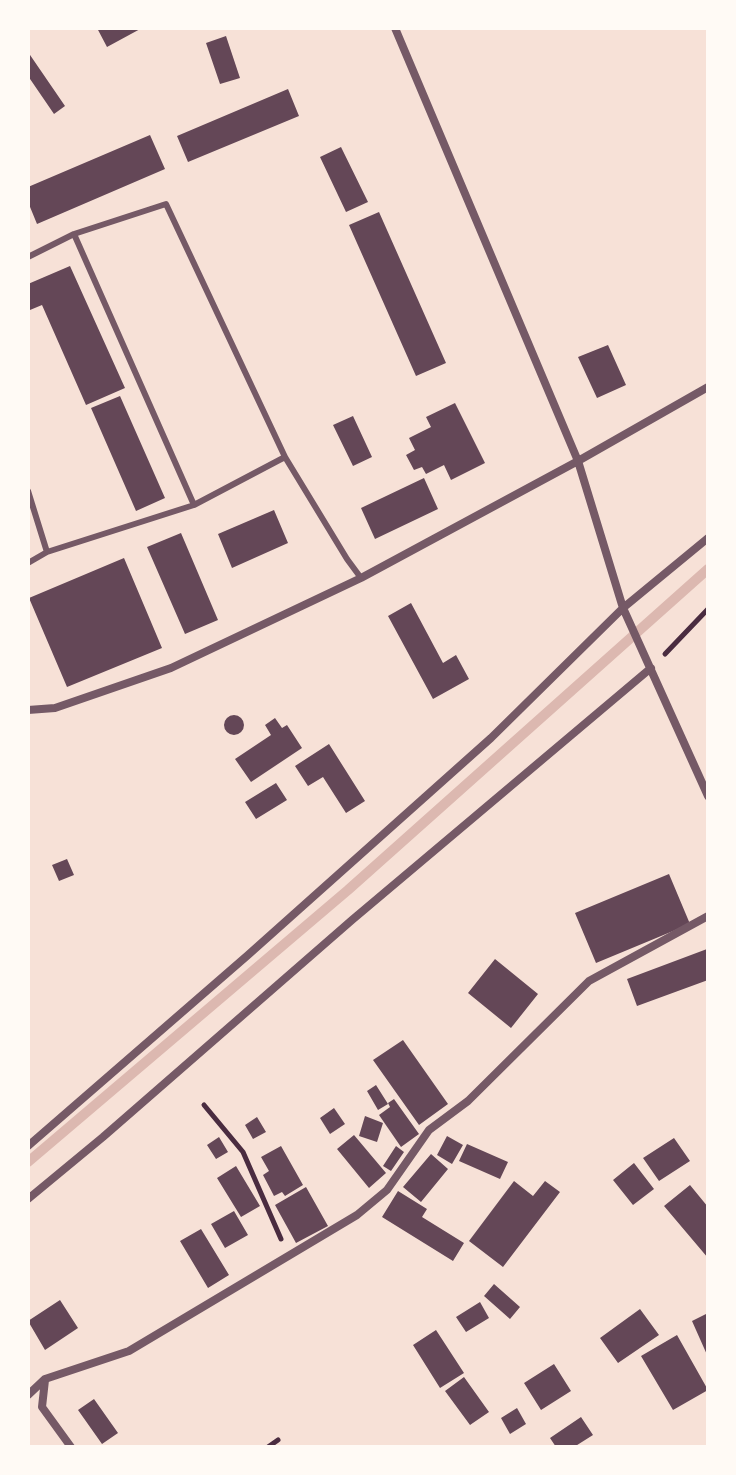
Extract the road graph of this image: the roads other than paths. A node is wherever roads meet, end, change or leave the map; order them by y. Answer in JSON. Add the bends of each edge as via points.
{"nodes":[{"id":1,"x":395,"y":28,"type":"edge"},
{"id":2,"x":74,"y":234,"type":"junction"},
{"id":3,"x":28,"y":257,"type":"edge"},
{"id":4,"x":708,"y":387,"type":"edge"},
{"id":5,"x":285,"y":457,"type":"junction"},
{"id":6,"x":578,"y":461,"type":"junction"},
{"id":7,"x":28,"y":491,"type":"edge"},
{"id":8,"x":194,"y":505,"type":"junction"},
{"id":9,"x":708,"y":538,"type":"edge"},
{"id":10,"x":47,"y":552,"type":"junction"},
{"id":11,"x":28,"y":563,"type":"edge"},
{"id":12,"x":361,"y":578,"type":"junction"},
{"id":13,"x":623,"y":608,"type":"junction"},
{"id":14,"x":651,"y":668,"type":"junction"},
{"id":15,"x":28,"y":710,"type":"edge"},
{"id":16,"x":708,"y":796,"type":"edge"},
{"id":17,"x":708,"y":916,"type":"edge"},
{"id":18,"x":28,"y":1146,"type":"edge"},
{"id":19,"x":28,"y":1199,"type":"edge"},
{"id":20,"x":45,"y":1379,"type":"junction"},
{"id":21,"x":28,"y":1395,"type":"edge"},
{"id":22,"x":71,"y":1447,"type":"edge"}],
"edges":[{"from":1,"to":6,"type":"street"},
{"from":2,"to":3,"type":"lane"},
{"from":2,"to":5,"type":"lane","via":[[166,204]]},
{"from":2,"to":8,"type":"lane"},
{"from":4,"to":6,"type":"street"},
{"from":5,"to":8,"type":"lane"},
{"from":5,"to":12,"type":"lane"},
{"from":6,"to":12,"type":"street"},
{"from":6,"to":13,"type":"street"},
{"from":7,"to":10,"type":"lane"},
{"from":8,"to":10,"type":"lane"},
{"from":9,"to":13,"type":"street"},
{"from":10,"to":11,"type":"lane"},
{"from":12,"to":15,"type":"street","via":[[171,668],[55,708]]},
{"from":13,"to":14,"type":"street"},
{"from":13,"to":18,"type":"street","via":[[491,738]]},
{"from":14,"to":16,"type":"street"},
{"from":14,"to":19,"type":"street"},
{"from":17,"to":20,"type":"street","via":[[589,981],[468,1101],[429,1130],[387,1190],[357,1215],[129,1351]]},
{"from":20,"to":21,"type":"street"},
{"from":20,"to":22,"type":"street","via":[[42,1407]]}]}
